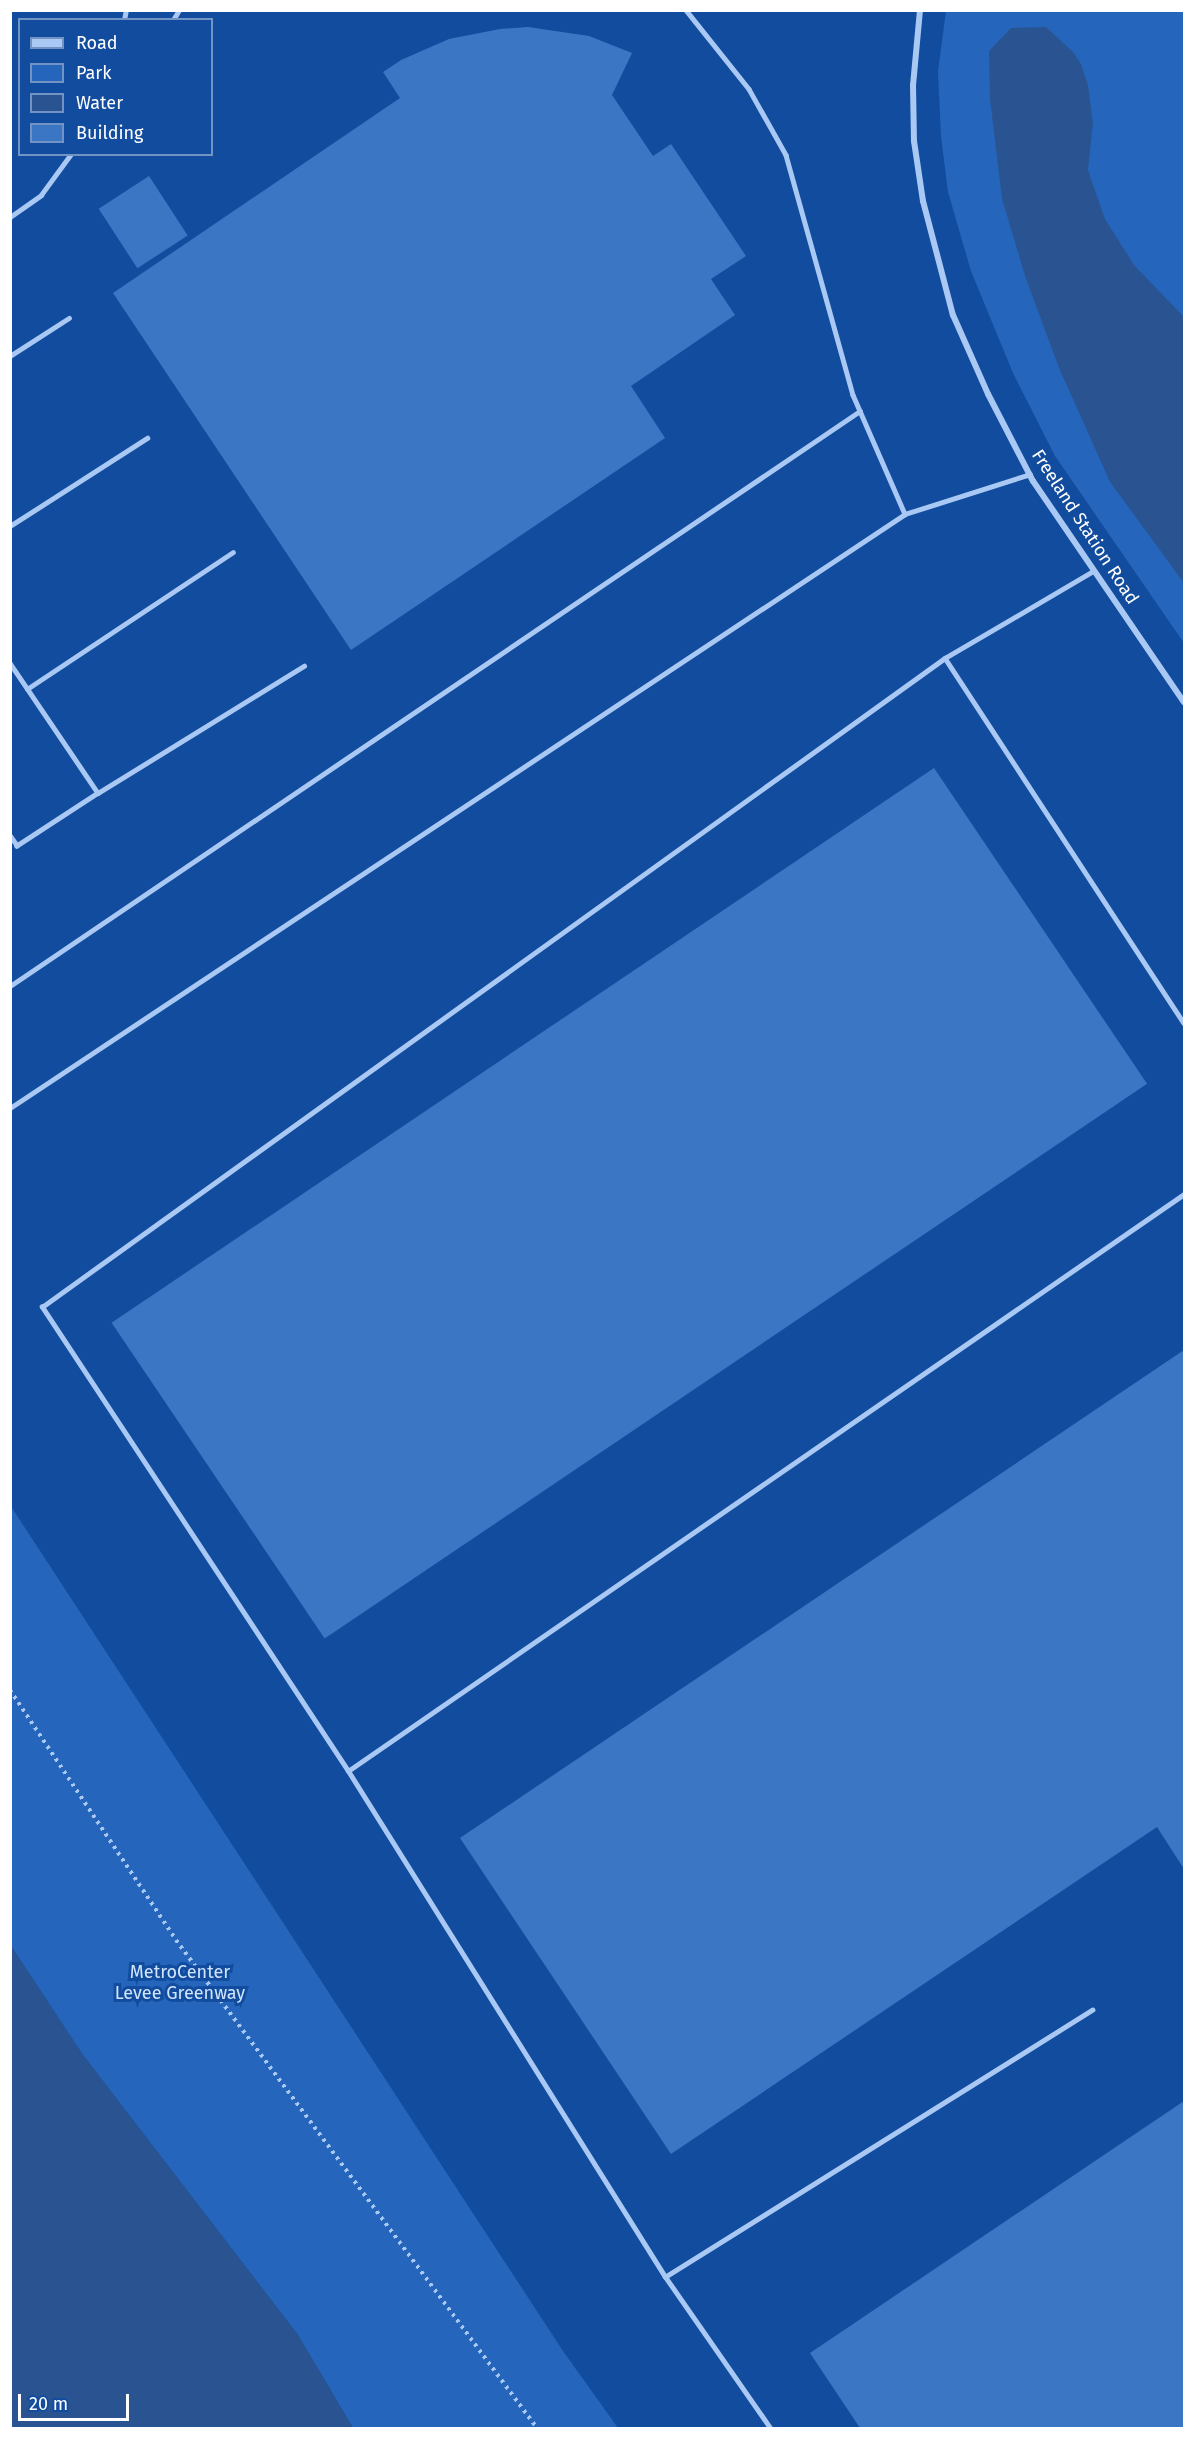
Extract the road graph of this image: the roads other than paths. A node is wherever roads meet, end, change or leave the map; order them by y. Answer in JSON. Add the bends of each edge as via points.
{"nodes":[{"id":1,"x":686,"y":10,"type":"edge"},
{"id":2,"x":920,"y":10,"type":"edge"},
{"id":3,"x":70,"y":156,"type":"edge"},
{"id":4,"x":10,"y":217,"type":"edge"},
{"id":5,"x":69,"y":318,"type":"dead end"},
{"id":6,"x":10,"y":356,"type":"edge"},
{"id":7,"x":860,"y":411,"type":"junction"},
{"id":8,"x":147,"y":438,"type":"dead end"},
{"id":9,"x":1030,"y":474,"type":"junction"},
{"id":10,"x":905,"y":514,"type":"junction"},
{"id":11,"x":10,"y":526,"type":"edge"},
{"id":12,"x":233,"y":552,"type":"dead end"},
{"id":13,"x":1093,"y":571,"type":"junction"},
{"id":14,"x":945,"y":658,"type":"junction"},
{"id":15,"x":10,"y":663,"type":"edge"},
{"id":16,"x":304,"y":666,"type":"dead end"},
{"id":17,"x":27,"y":689,"type":"junction"},
{"id":18,"x":1185,"y":702,"type":"edge"},
{"id":19,"x":98,"y":793,"type":"junction"},
{"id":20,"x":10,"y":836,"type":"edge"},
{"id":21,"x":10,"y":986,"type":"edge"},
{"id":22,"x":1185,"y":1023,"type":"edge"},
{"id":23,"x":10,"y":1108,"type":"edge"},
{"id":24,"x":1185,"y":1194,"type":"edge"},
{"id":25,"x":348,"y":1771,"type":"junction"},
{"id":26,"x":1092,"y":2010,"type":"dead end"},
{"id":27,"x":664,"y":2277,"type":"junction"},
{"id":28,"x":770,"y":2428,"type":"edge"}],
"edges":[{"from":1,"to":7,"type":"lane","via":[[749,89],[786,155]]},
{"from":2,"to":9,"type":"street","name":"Freeland Station Road","via":[[913,85],[914,141],[923,201],[953,315]]},
{"from":3,"to":4,"type":"lane","via":[[41,195]]},
{"from":5,"to":6,"type":"lane"},
{"from":7,"to":10,"type":"lane"},
{"from":7,"to":21,"type":"lane"},
{"from":8,"to":11,"type":"lane"},
{"from":9,"to":10,"type":"lane"},
{"from":9,"to":13,"type":"street","name":"Freeland Station Road"},
{"from":10,"to":23,"type":"lane"},
{"from":12,"to":17,"type":"lane"},
{"from":13,"to":14,"type":"lane"},
{"from":13,"to":18,"type":"street","name":"Freeland Station Road"},
{"from":14,"to":22,"type":"lane"},
{"from":14,"to":25,"type":"lane","via":[[42,1307]]},
{"from":15,"to":17,"type":"lane"},
{"from":16,"to":19,"type":"lane"},
{"from":17,"to":19,"type":"lane"},
{"from":19,"to":20,"type":"lane","via":[[18,846]]},
{"from":24,"to":25,"type":"lane"},
{"from":25,"to":27,"type":"lane"},
{"from":26,"to":27,"type":"lane"},
{"from":27,"to":28,"type":"lane"}]}
